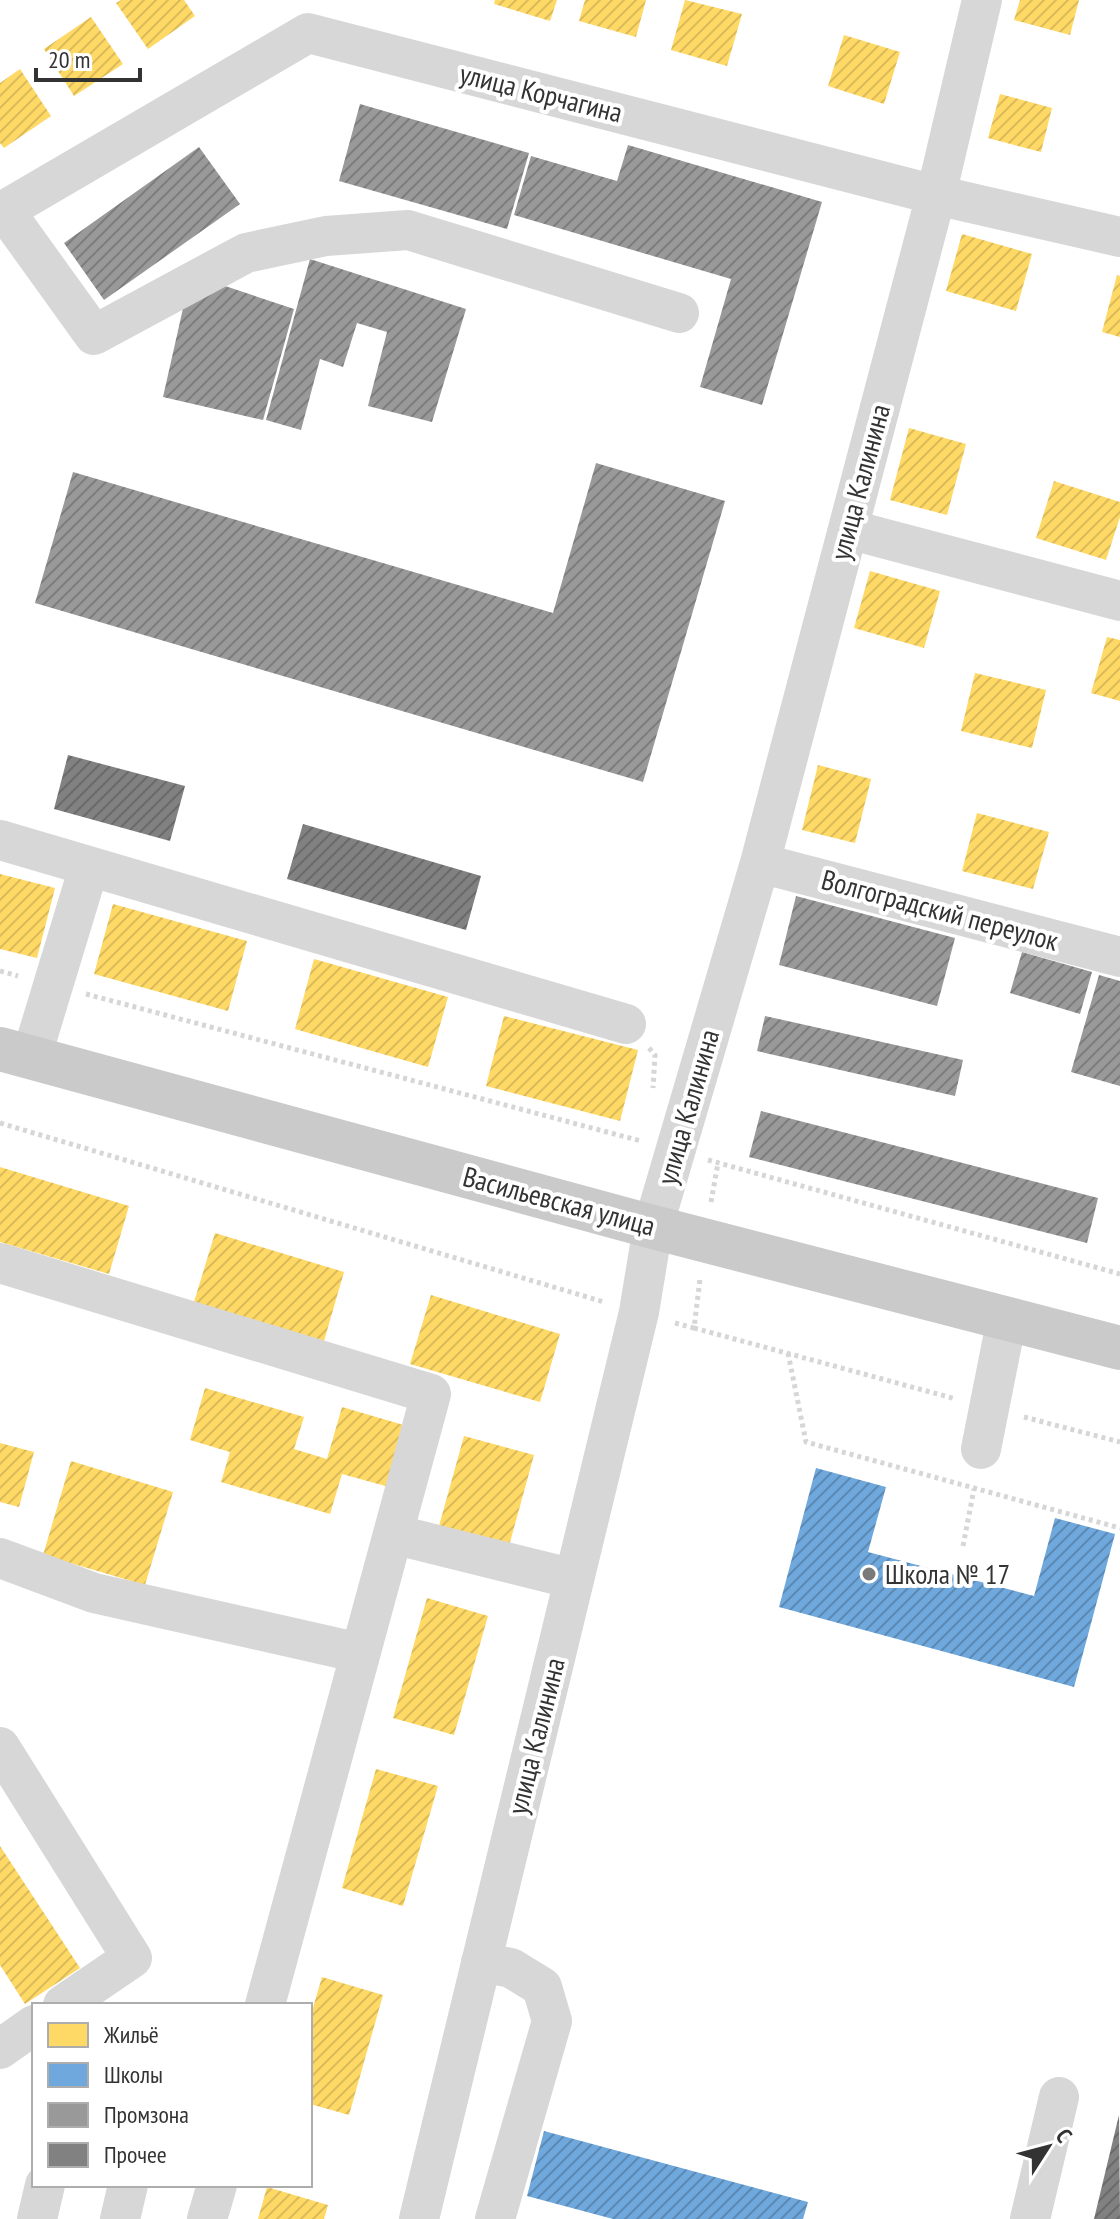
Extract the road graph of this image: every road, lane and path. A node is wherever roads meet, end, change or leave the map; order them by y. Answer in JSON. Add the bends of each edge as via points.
{"nodes":[{"id":1,"x":982,"y":0,"type":"edge"},
{"id":2,"x":936,"y":195,"type":"junction"},
{"id":3,"x":2,"y":212,"type":"edge"},
{"id":4,"x":1120,"y":237,"type":"edge"},
{"id":5,"x":679,"y":313,"type":"dead end"},
{"id":6,"x":848,"y":529,"type":"junction"},
{"id":7,"x":1120,"y":601,"type":"edge"},
{"id":8,"x":0,"y":840,"type":"edge"},
{"id":9,"x":760,"y":863,"type":"junction"},
{"id":10,"x":89,"y":867,"type":"junction"},
{"id":11,"x":1120,"y":957,"type":"edge"},
{"id":12,"x":0,"y":971,"type":"edge"},
{"id":13,"x":55,"y":986,"type":"junction"},
{"id":14,"x":626,"y":1024,"type":"joint"},
{"id":15,"x":16,"y":1054,"type":"edge"},
{"id":16,"x":652,"y":1099,"type":"dead end"},
{"id":17,"x":0,"y":1123,"type":"edge"},
{"id":18,"x":675,"y":1150,"type":"junction"},
{"id":19,"x":718,"y":1163,"type":"junction"},
{"id":20,"x":653,"y":1227,"type":"junction"},
{"id":21,"x":705,"y":1240,"type":"junction"},
{"id":22,"x":0,"y":1263,"type":"edge"},
{"id":23,"x":1120,"y":1274,"type":"edge"},
{"id":24,"x":639,"y":1312,"type":"junction"},
{"id":25,"x":1007,"y":1318,"type":"junction"},
{"id":26,"x":694,"y":1328,"type":"junction"},
{"id":27,"x":1120,"y":1348,"type":"edge"},
{"id":28,"x":788,"y":1353,"type":"junction"},
{"id":29,"x":990,"y":1408,"type":"junction"},
{"id":30,"x":1120,"y":1442,"type":"edge"},
{"id":31,"x":981,"y":1449,"type":"joint"},
{"id":32,"x":974,"y":1490,"type":"junction"},
{"id":33,"x":1120,"y":1528,"type":"edge"},
{"id":34,"x":393,"y":1534,"type":"junction"},
{"id":35,"x":963,"y":1546,"type":"dead end"},
{"id":36,"x":0,"y":1558,"type":"edge"},
{"id":37,"x":574,"y":1579,"type":"junction"},
{"id":38,"x":360,"y":1653,"type":"junction"},
{"id":39,"x":0,"y":1747,"type":"edge"},
{"id":40,"x":481,"y":1962,"type":"junction"},
{"id":41,"x":70,"y":2003,"type":"edge"},
{"id":42,"x":266,"y":2003,"type":"edge"},
{"id":43,"x":32,"y":2026,"type":"edge"},
{"id":44,"x":0,"y":2049,"type":"edge"},
{"id":45,"x":1059,"y":2097,"type":"dead end"},
{"id":46,"x":45,"y":2187,"type":"edge"},
{"id":47,"x":128,"y":2187,"type":"edge"},
{"id":48,"x":216,"y":2187,"type":"edge"},
{"id":49,"x":37,"y":2219,"type":"edge"},
{"id":50,"x":120,"y":2219,"type":"edge"},
{"id":51,"x":207,"y":2219,"type":"edge"},
{"id":52,"x":419,"y":2219,"type":"edge"},
{"id":53,"x":495,"y":2219,"type":"edge"},
{"id":54,"x":1030,"y":2219,"type":"edge"}],
"edges":[{"from":1,"to":2,"type":"street","name":"улица Калинина"},
{"from":2,"to":3,"type":"street","name":"улица Корчагина","via":[[308,33]]},
{"from":2,"to":4,"type":"street","name":"улица Корчагина"},
{"from":2,"to":6,"type":"street","name":"улица Калинина"},
{"from":3,"to":5,"type":"street","via":[[94,335],[246,253],[326,236],[408,230]]},
{"from":6,"to":7,"type":"street"},
{"from":6,"to":9,"type":"street","name":"улица Калинина"},
{"from":8,"to":10,"type":"street"},
{"from":9,"to":11,"type":"street","name":"Волгоградский переулок"},
{"from":9,"to":18,"type":"street","name":"улица Калинина"},
{"from":10,"to":13,"type":"street"},
{"from":10,"to":14,"type":"street"},
{"from":12,"to":13,"type":"path"},
{"from":13,"to":15,"type":"street"},
{"from":13,"to":18,"type":"path"},
{"from":14,"to":16,"type":"path","via":[[655,1055]]},
{"from":15,"to":20,"type":"main road","name":"Васильевская улица"},
{"from":17,"to":24,"type":"path"},
{"from":18,"to":19,"type":"path"},
{"from":18,"to":20,"type":"street","name":"улица Калинина"},
{"from":19,"to":21,"type":"path"},
{"from":19,"to":23,"type":"path"},
{"from":20,"to":21,"type":"main road","name":"Васильевская улица"},
{"from":20,"to":24,"type":"street","name":"улица Калинина"},
{"from":21,"to":25,"type":"main road","name":"Васильевская улица"},
{"from":21,"to":26,"type":"path"},
{"from":22,"to":34,"type":"street","via":[[431,1394]]},
{"from":24,"to":26,"type":"path"},
{"from":24,"to":37,"type":"street","name":"улица Калинина"},
{"from":25,"to":27,"type":"main road","name":"Васильевская улица"},
{"from":25,"to":29,"type":"street"},
{"from":26,"to":28,"type":"path"},
{"from":28,"to":29,"type":"path"},
{"from":28,"to":32,"type":"path","via":[[806,1442]]},
{"from":29,"to":30,"type":"path"},
{"from":29,"to":31,"type":"street"},
{"from":31,"to":32,"type":"path"},
{"from":32,"to":33,"type":"path"},
{"from":32,"to":35,"type":"path"},
{"from":34,"to":37,"type":"street"},
{"from":34,"to":38,"type":"street"},
{"from":36,"to":38,"type":"street","via":[[94,1593]]},
{"from":37,"to":40,"type":"street","name":"улица Калинина"},
{"from":38,"to":42,"type":"street"},
{"from":39,"to":41,"type":"street","via":[[132,1958]]},
{"from":40,"to":52,"type":"street","name":"улица Калинина"},
{"from":40,"to":53,"type":"street","via":[[511,1968],[542,1987],[552,2021]]},
{"from":43,"to":44,"type":"street"},
{"from":45,"to":54,"type":"street"},
{"from":46,"to":49,"type":"street"},
{"from":47,"to":50,"type":"street"},
{"from":48,"to":51,"type":"street"}]}
